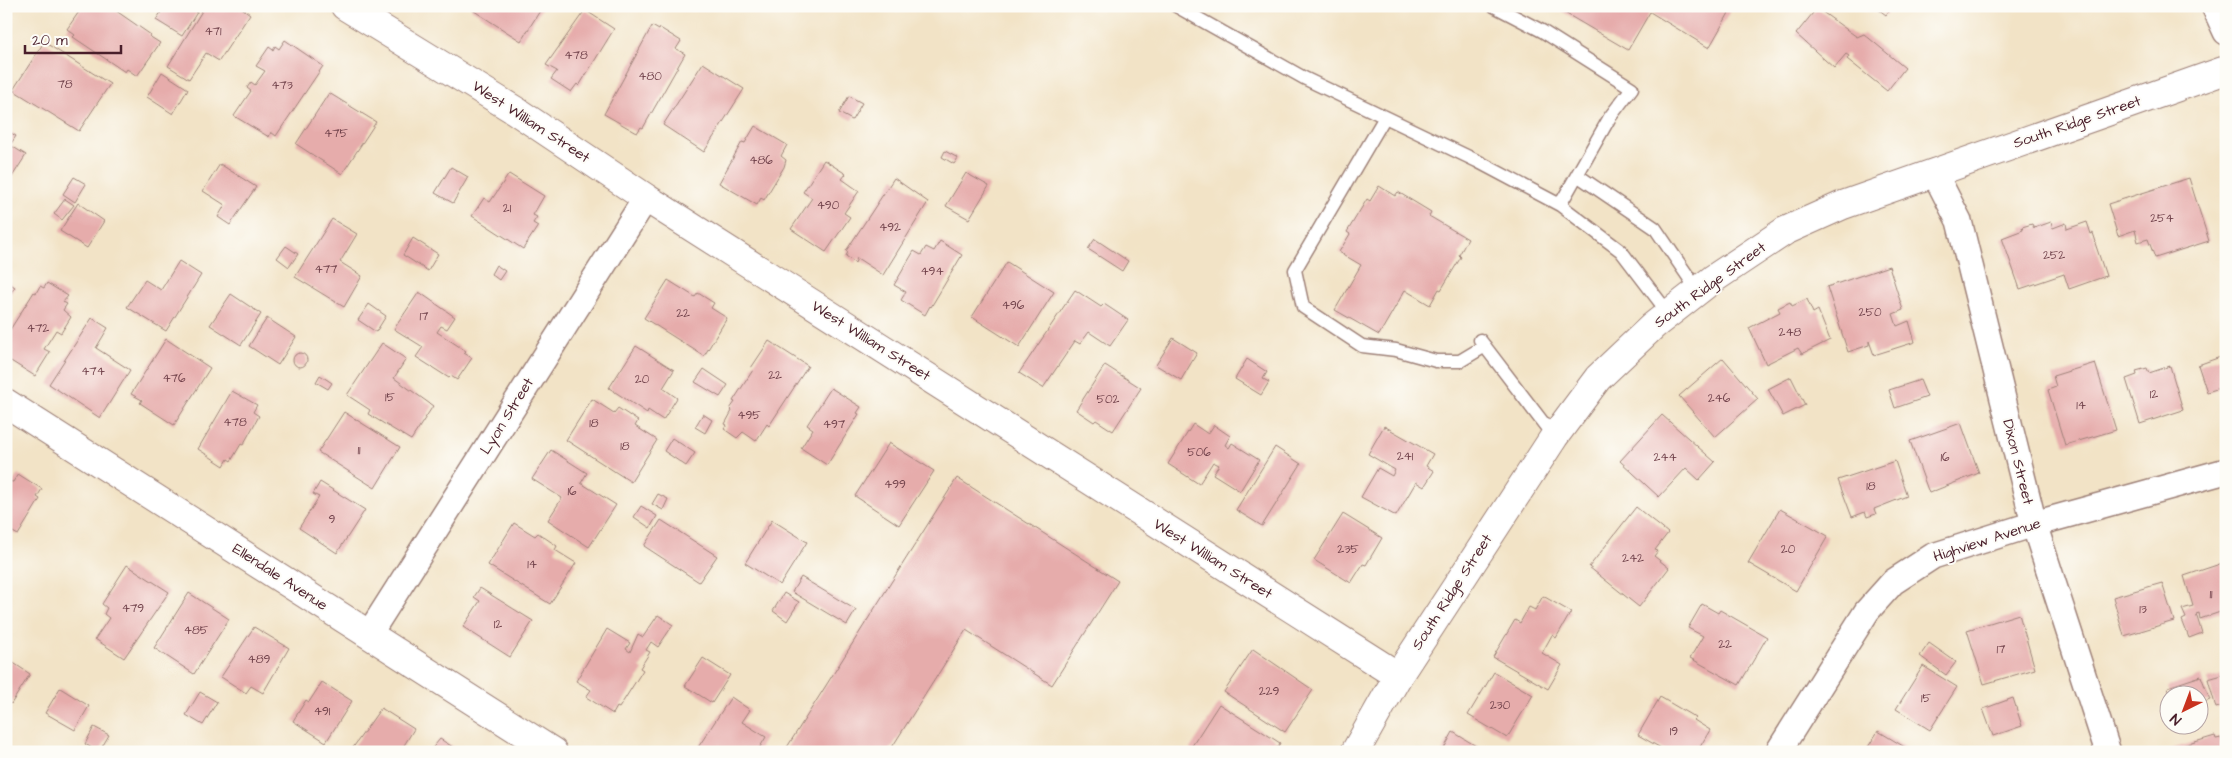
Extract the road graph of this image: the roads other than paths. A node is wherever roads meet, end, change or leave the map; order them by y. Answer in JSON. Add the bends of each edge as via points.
{"nodes":[{"id":1,"x":346,"y":6,"type":"edge"},
{"id":2,"x":1176,"y":6,"type":"edge"},
{"id":3,"x":1494,"y":6,"type":"edge"},
{"id":4,"x":2214,"y":6,"type":"edge"},
{"id":5,"x":2226,"y":32,"type":"edge"},
{"id":6,"x":2226,"y":70,"type":"edge"},
{"id":7,"x":1385,"y":117,"type":"junction"},
{"id":8,"x":1934,"y":172,"type":"junction"},
{"id":9,"x":1577,"y":175,"type":"junction"},
{"id":10,"x":646,"y":198,"type":"junction"},
{"id":11,"x":1560,"y":205,"type":"junction"},
{"id":12,"x":1698,"y":291,"type":"junction"},
{"id":13,"x":1669,"y":314,"type":"junction"},
{"id":14,"x":6,"y":403,"type":"edge"},
{"id":15,"x":1554,"y":437,"type":"junction"},
{"id":16,"x":2226,"y":471,"type":"edge"},
{"id":17,"x":2034,"y":524,"type":"junction"},
{"id":18,"x":369,"y":634,"type":"junction"},
{"id":19,"x":1398,"y":676,"type":"junction"},
{"id":20,"x":553,"y":752,"type":"edge"},
{"id":21,"x":1355,"y":752,"type":"edge"},
{"id":22,"x":1778,"y":752,"type":"edge"},
{"id":23,"x":2108,"y":752,"type":"edge"}],
"edges":[{"from":1,"to":10,"type":"street","name":"West William Street","via":[[516,111]]},
{"from":2,"to":7,"type":"lane","via":[[1304,78]]},
{"from":3,"to":9,"type":"lane","via":[[1542,31],[1632,88],[1610,116]]},
{"from":4,"to":5,"type":"street"},
{"from":6,"to":8,"type":"street","name":"South Ridge Street"},
{"from":7,"to":11,"type":"lane"},
{"from":7,"to":15,"type":"lane","via":[[1294,270],[1303,307],[1362,346],[1396,350],[1436,362],[1460,361],[1482,343]]},
{"from":8,"to":12,"type":"street","name":"South Ridge Street","via":[[1843,205],[1785,231]]},
{"from":8,"to":17,"type":"street","name":"Dixon Street","via":[[1960,221]]},
{"from":9,"to":11,"type":"lane"},
{"from":9,"to":12,"type":"lane","via":[[1655,228]]},
{"from":10,"to":18,"type":"street","name":"Lyon Street"},
{"from":10,"to":19,"type":"street","name":"West William Street"},
{"from":11,"to":13,"type":"lane","via":[[1621,251]]},
{"from":12,"to":13,"type":"street","name":"South Ridge Street"},
{"from":13,"to":15,"type":"street","name":"South Ridge Street","via":[[1598,378]]},
{"from":14,"to":18,"type":"street","name":"Ellendale Avenue"},
{"from":15,"to":19,"type":"street","name":"South Ridge Street"},
{"from":16,"to":17,"type":"street","name":"Highview Avenue"},
{"from":17,"to":22,"type":"street","name":"Highview Avenue","via":[[1933,556],[1893,582],[1867,611]]},
{"from":17,"to":23,"type":"street","name":"Dixon Street"},
{"from":18,"to":20,"type":"street","name":"Ellendale Avenue"},
{"from":19,"to":21,"type":"street","name":"South Ridge Street"}]}
